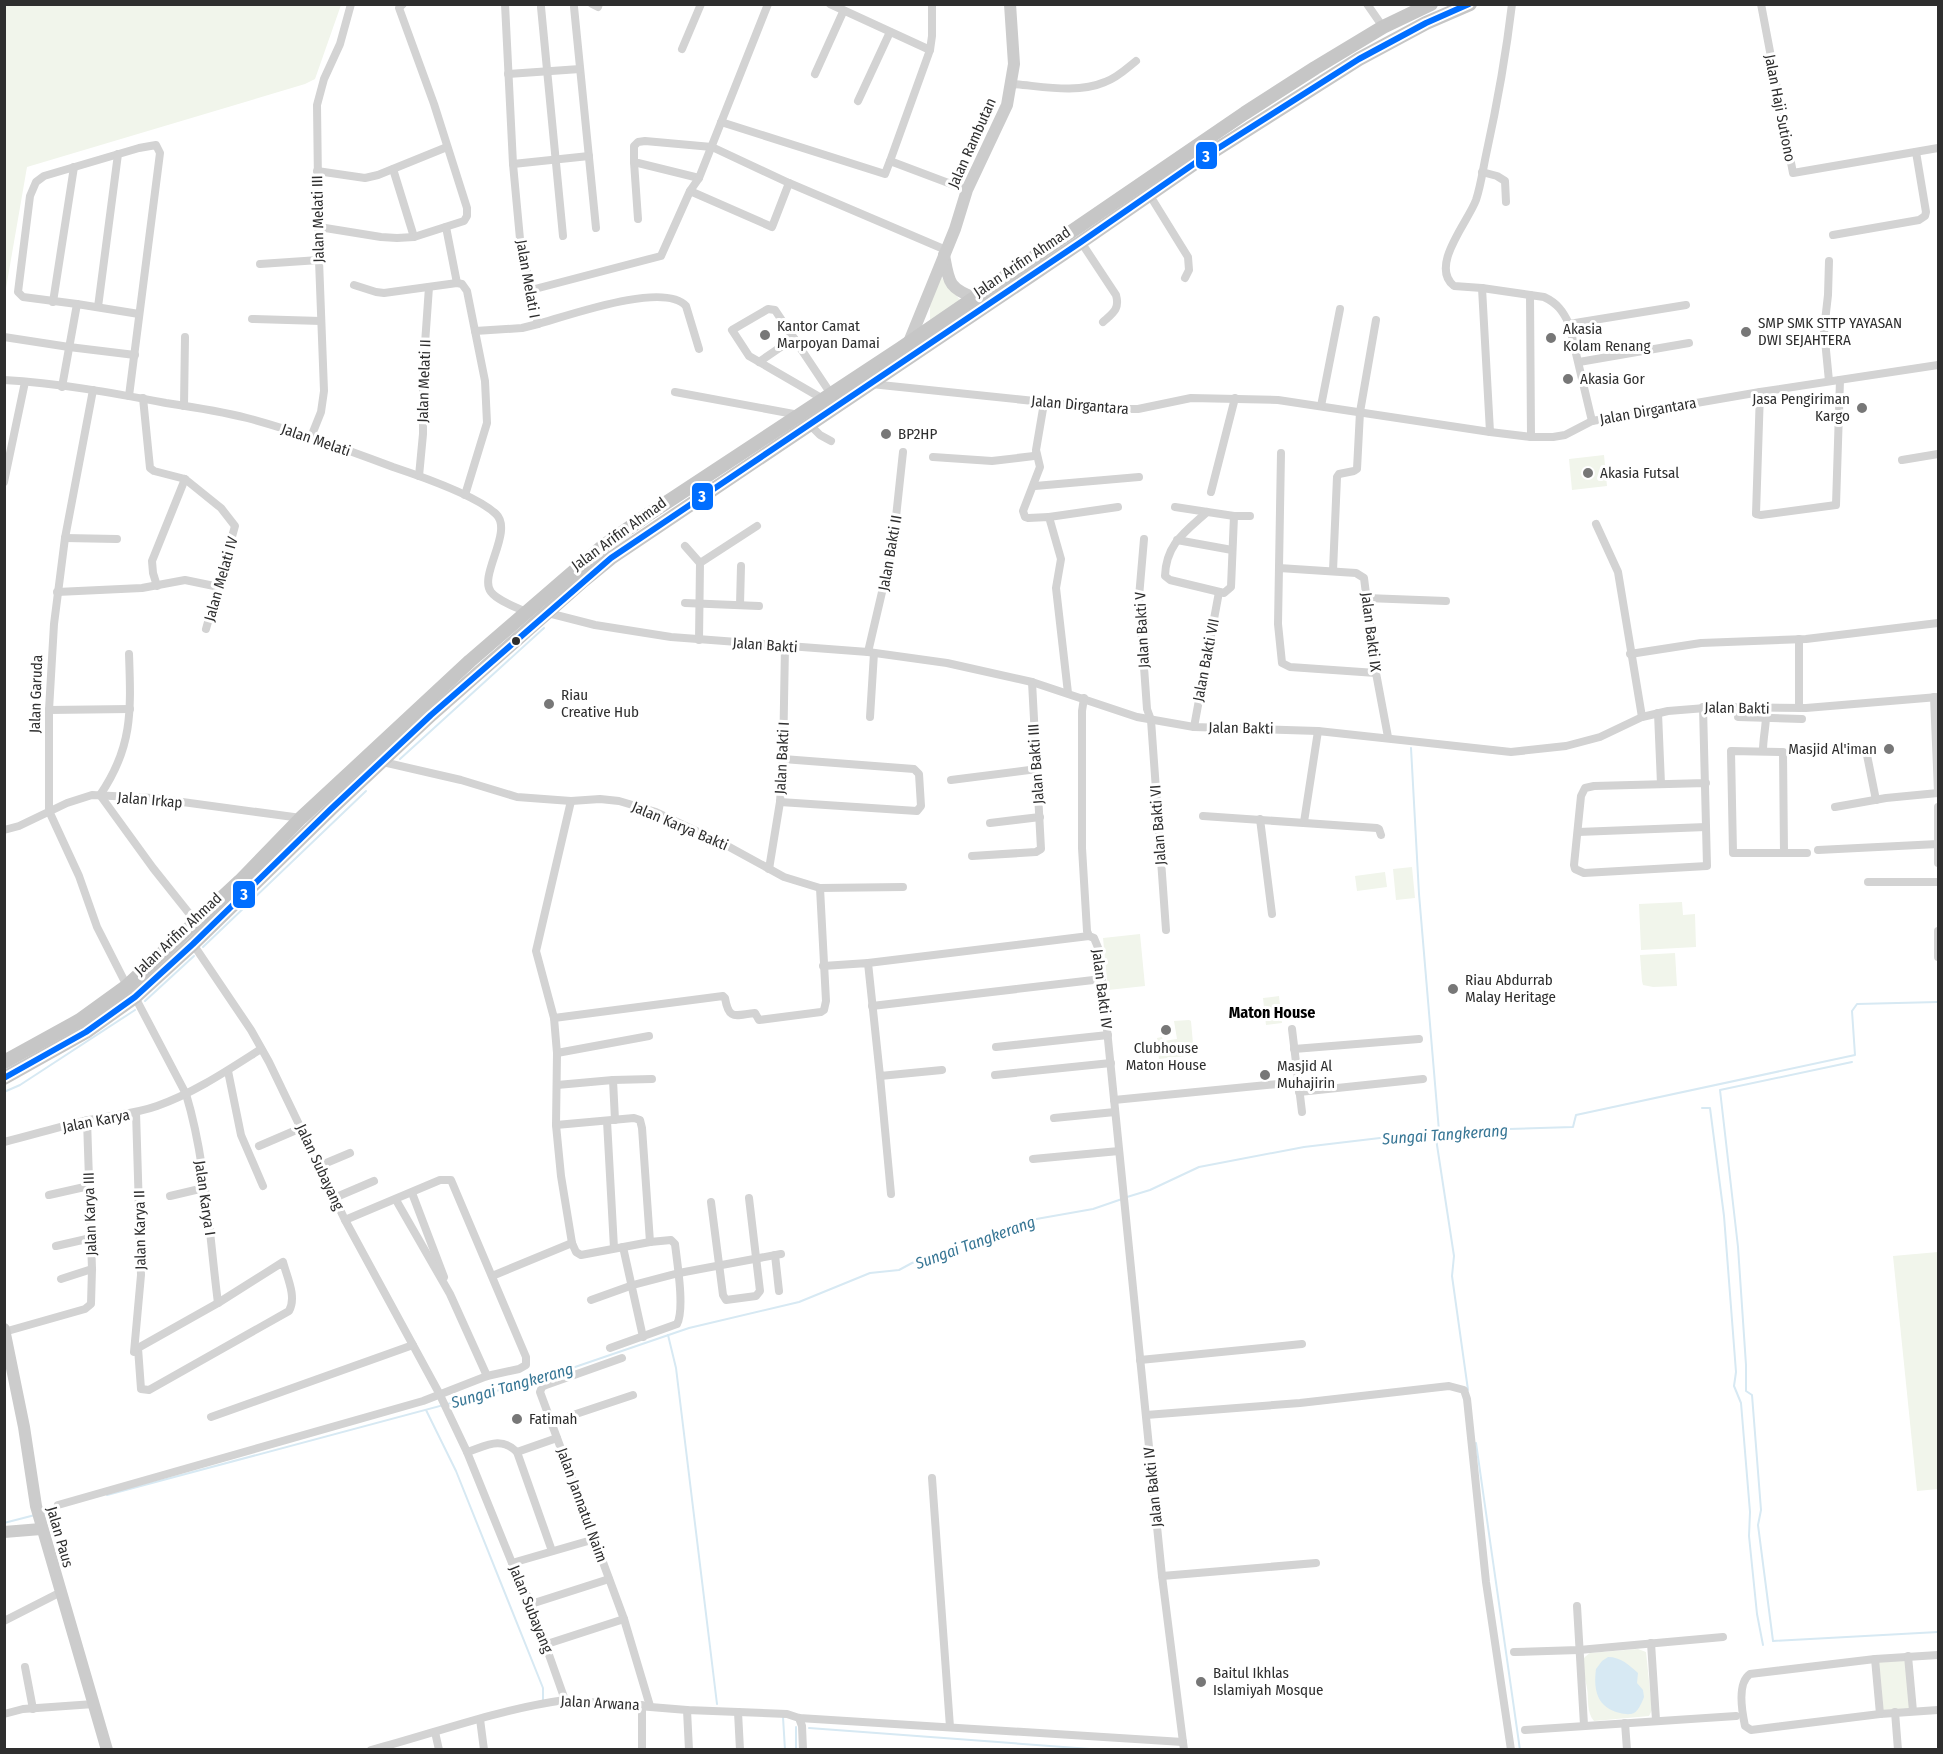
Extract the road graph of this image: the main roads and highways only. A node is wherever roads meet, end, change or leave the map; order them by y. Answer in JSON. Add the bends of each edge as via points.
{"nodes":[{"id":1,"x":1010,"y":4,"type":"edge"},
{"id":2,"x":1431,"y":4,"type":"edge"},
{"id":3,"x":1470,"y":4,"type":"edge"},
{"id":4,"x":1194,"y":155,"type":"junction"},
{"id":5,"x":945,"y":252,"type":"junction"},
{"id":6,"x":975,"y":298,"type":"junction"},
{"id":7,"x":909,"y":342,"type":"junction"},
{"id":8,"x":804,"y":420,"type":"junction"},
{"id":9,"x":733,"y":467,"type":"junction"},
{"id":10,"x":327,"y":805,"type":"junction"},
{"id":11,"x":131,"y":991,"type":"junction"},
{"id":12,"x":4,"y":1062,"type":"edge"},
{"id":13,"x":4,"y":1078,"type":"edge"},
{"id":14,"x":5,"y":1331,"type":"edge"},
{"id":15,"x":41,"y":1527,"type":"junction"},
{"id":16,"x":4,"y":1532,"type":"edge"},
{"id":17,"x":107,"y":1749,"type":"edge"}],
"edges":[{"from":1,"to":5,"type":"main road","name":"Jalan Rambutan","via":[[1014,64],[1007,105],[967,190]]},
{"from":2,"to":4,"type":"main road","name":"Jalan Arifin Ahmad","via":[[1383,27],[1315,68]]},
{"from":3,"to":4,"type":"main road","name":"Jalan Arifin Ahmad","via":[[1359,59]]},
{"from":4,"to":6,"type":"main road","name":"Jalan Arifin Ahmad"},
{"from":4,"to":8,"type":"main road","name":"Jalan Arifin Ahmad","via":[[1149,194],[1081,242],[871,384]]},
{"from":5,"to":6,"type":"main road","via":[[951,286]]},
{"from":5,"to":7,"type":"main road","name":"Jalan Rambutan"},
{"from":6,"to":7,"type":"main road","name":"Jalan Arifin Ahmad"},
{"from":7,"to":8,"type":"main road","name":"Jalan Arifin Ahmad","via":[[827,396]]},
{"from":8,"to":9,"type":"main road","name":"Jalan Arifin Ahmad"},
{"from":9,"to":10,"type":"main road","name":"Jalan Arifin Ahmad","via":[[584,580],[383,762]]},
{"from":9,"to":10,"type":"main road","name":"Jalan Arifin Ahmad","via":[[602,547],[470,661]]},
{"from":10,"to":11,"type":"main road","name":"Jalan Arifin Ahmad","via":[[193,944]]},
{"from":10,"to":11,"type":"main road","name":"Jalan Arifin Ahmad","via":[[301,818]]},
{"from":11,"to":12,"type":"main road","name":"Jalan Arifin Ahmad"},
{"from":11,"to":13,"type":"main road","name":"Jalan Arifin Ahmad","via":[[78,1037]]},
{"from":14,"to":15,"type":"main road","name":"Jalan Paus"},
{"from":15,"to":16,"type":"main road"},
{"from":15,"to":17,"type":"main road","name":"Jalan Paus"}]}
